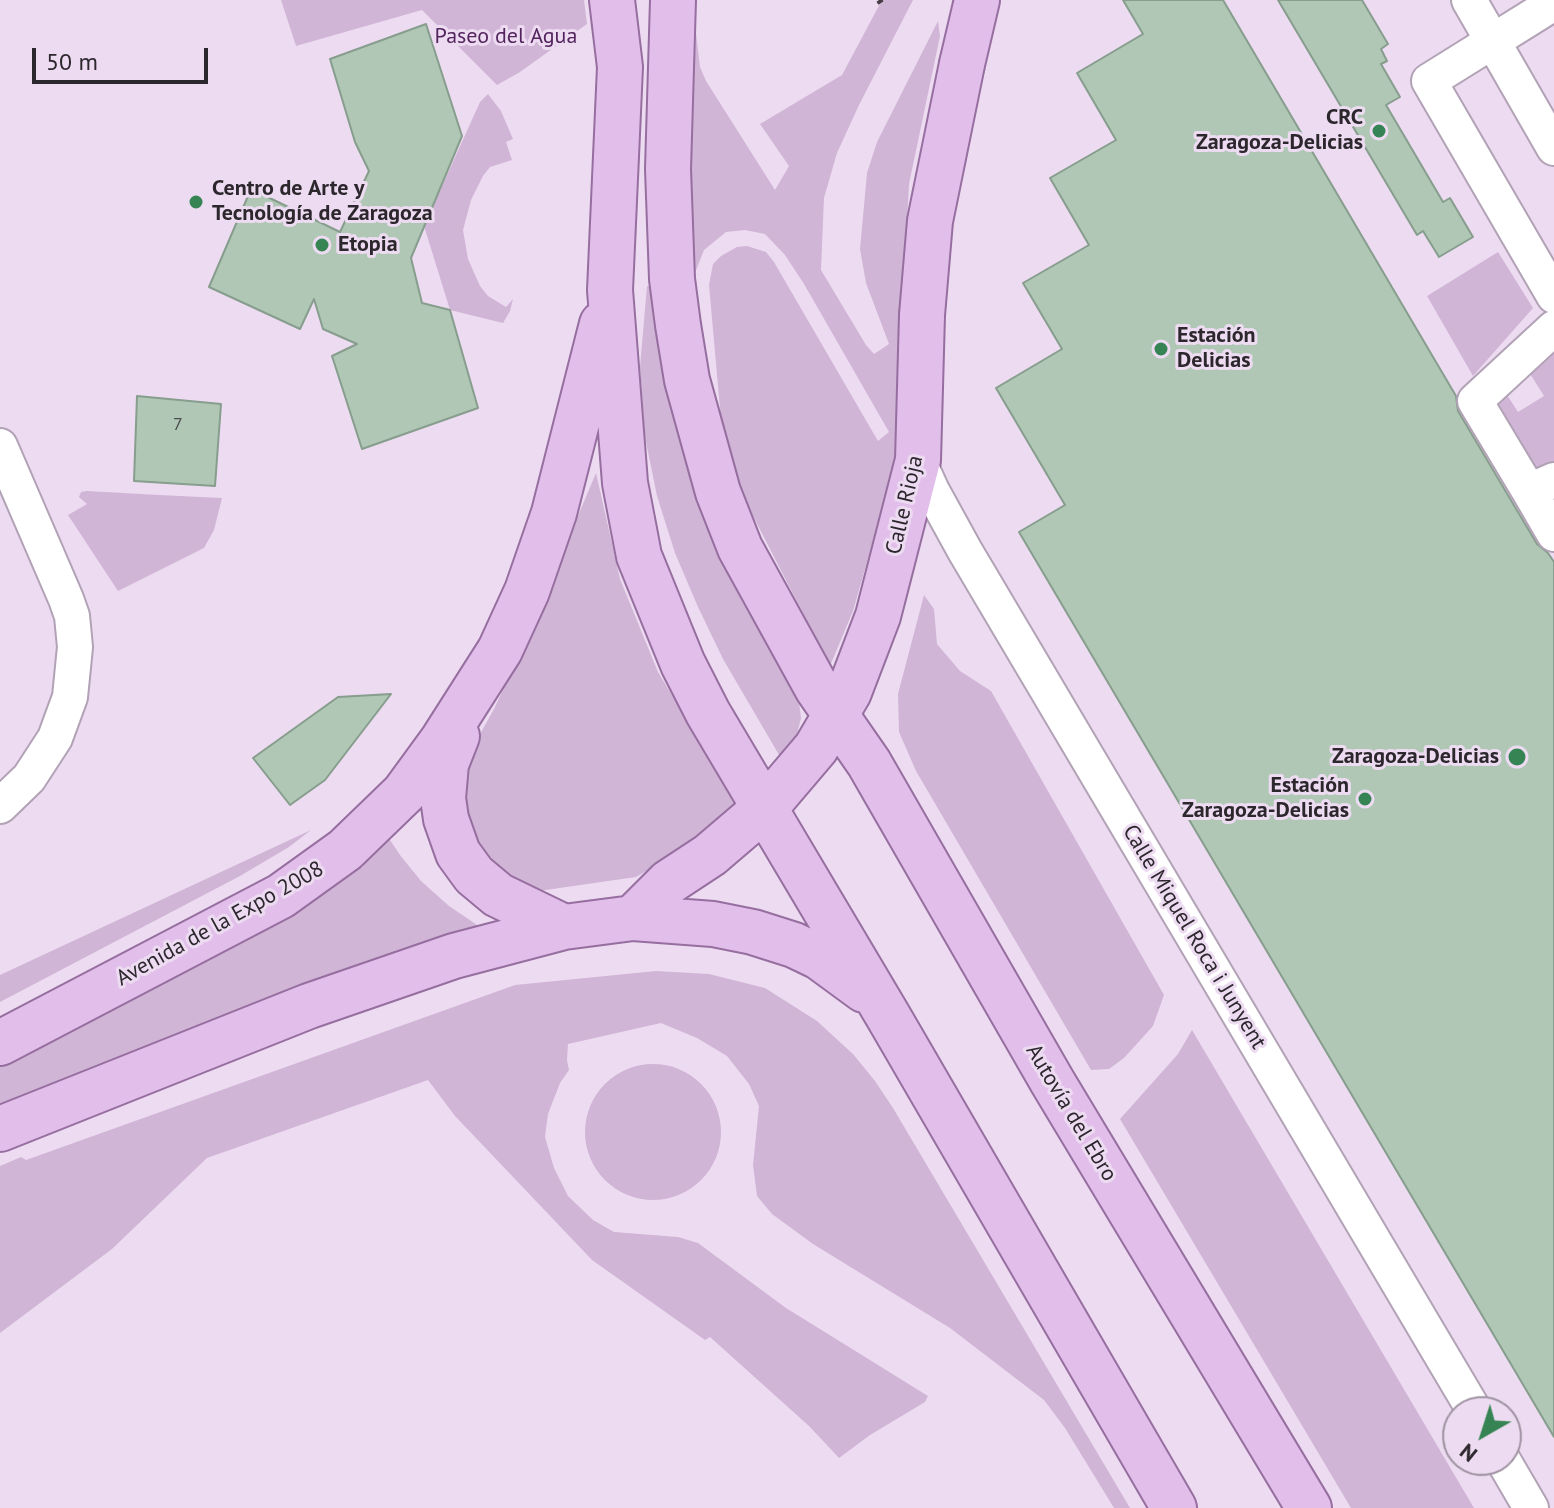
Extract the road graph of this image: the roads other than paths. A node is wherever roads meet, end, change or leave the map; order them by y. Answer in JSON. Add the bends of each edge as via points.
{"nodes":[{"id":1,"x":612,"y":0,"type":"edge"},
{"id":2,"x":643,"y":0,"type":"edge"},
{"id":3,"x":673,"y":0,"type":"edge"},
{"id":4,"x":977,"y":0,"type":"edge"},
{"id":5,"x":1469,"y":0,"type":"edge"},
{"id":6,"x":1554,"y":1,"type":"edge"},
{"id":7,"x":1492,"y":41,"type":"junction"},
{"id":8,"x":620,"y":67,"type":"junction"},
{"id":9,"x":1554,"y":148,"type":"edge"},
{"id":10,"x":610,"y":290,"type":"junction"},
{"id":11,"x":1554,"y":296,"type":"edge"},
{"id":12,"x":1554,"y":328,"type":"edge"},
{"id":13,"x":0,"y":446,"type":"edge"},
{"id":14,"x":918,"y":460,"type":"junction"},
{"id":15,"x":1542,"y":486,"type":"edge"},
{"id":16,"x":0,"y":512,"type":"edge"},
{"id":17,"x":33,"y":520,"type":"junction"},
{"id":18,"x":1554,"y":534,"type":"edge"},
{"id":19,"x":837,"y":715,"type":"junction"},
{"id":20,"x":447,"y":744,"type":"junction"},
{"id":21,"x":0,"y":806,"type":"edge"},
{"id":22,"x":765,"y":808,"type":"junction"},
{"id":23,"x":633,"y":918,"type":"junction"},
{"id":24,"x":534,"y":923,"type":"junction"},
{"id":25,"x":888,"y":1016,"type":"junction"},
{"id":26,"x":0,"y":1043,"type":"edge"},
{"id":27,"x":0,"y":1129,"type":"edge"},
{"id":28,"x":1466,"y":1396,"type":"edge"},
{"id":29,"x":1512,"y":1476,"type":"edge"},
{"id":30,"x":1174,"y":1508,"type":"edge"},
{"id":31,"x":1309,"y":1508,"type":"edge"},
{"id":32,"x":1531,"y":1508,"type":"edge"}],
"edges":[{"from":1,"to":8,"type":"main road"},
{"from":2,"to":8,"type":"main road"},
{"from":3,"to":19,"type":"main road","name":"Autovía del Ebro","via":[[668,169],[672,279],[687,380],[718,492],[740,548]]},
{"from":4,"to":14,"type":"main road","name":"Calle Rioja","bridge":true,"via":[[930,221]]},
{"from":5,"to":7,"type":"street"},
{"from":6,"to":7,"type":"street"},
{"from":7,"to":9,"type":"street"},
{"from":7,"to":11,"type":"street","via":[[1429,81]]},
{"from":8,"to":10,"type":"main road"},
{"from":10,"to":20,"type":"main road","via":[[554,513],[527,591]]},
{"from":10,"to":22,"type":"main road","via":[[627,496],[639,556],[683,664]]},
{"from":12,"to":15,"type":"street","via":[[1475,401]]},
{"from":13,"to":17,"type":"street"},
{"from":14,"to":19,"type":"main road","name":"Calle Rioja","via":[[878,616]]},
{"from":14,"to":28,"type":"street","name":"Calle Miquel Roca i Junyent","via":[[965,551]]},
{"from":15,"to":18,"type":"street"},
{"from":16,"to":17,"type":"street"},
{"from":17,"to":21,"type":"street","via":[[72,616],[74,678],[64,718],[45,755]]},
{"from":19,"to":22,"type":"main road","name":"Calle Rioja"},
{"from":19,"to":31,"type":"main road","name":"Autovía del Ebro"},
{"from":20,"to":24,"type":"main road","via":[[443,798],[458,853],[474,875]]},
{"from":20,"to":26,"type":"main road","name":"Avenida de la Expo 2008","via":[[369,830],[281,896]]},
{"from":22,"to":23,"type":"main road","name":"Calle Rioja","via":[[669,882]]},
{"from":22,"to":25,"type":"main road"},
{"from":23,"to":24,"type":"main road"},
{"from":23,"to":25,"type":"main road","via":[[713,924],[769,936],[819,957],[860,986]]},
{"from":24,"to":27,"type":"main road"},
{"from":25,"to":30,"type":"main road"},
{"from":29,"to":32,"type":"street"}]}
